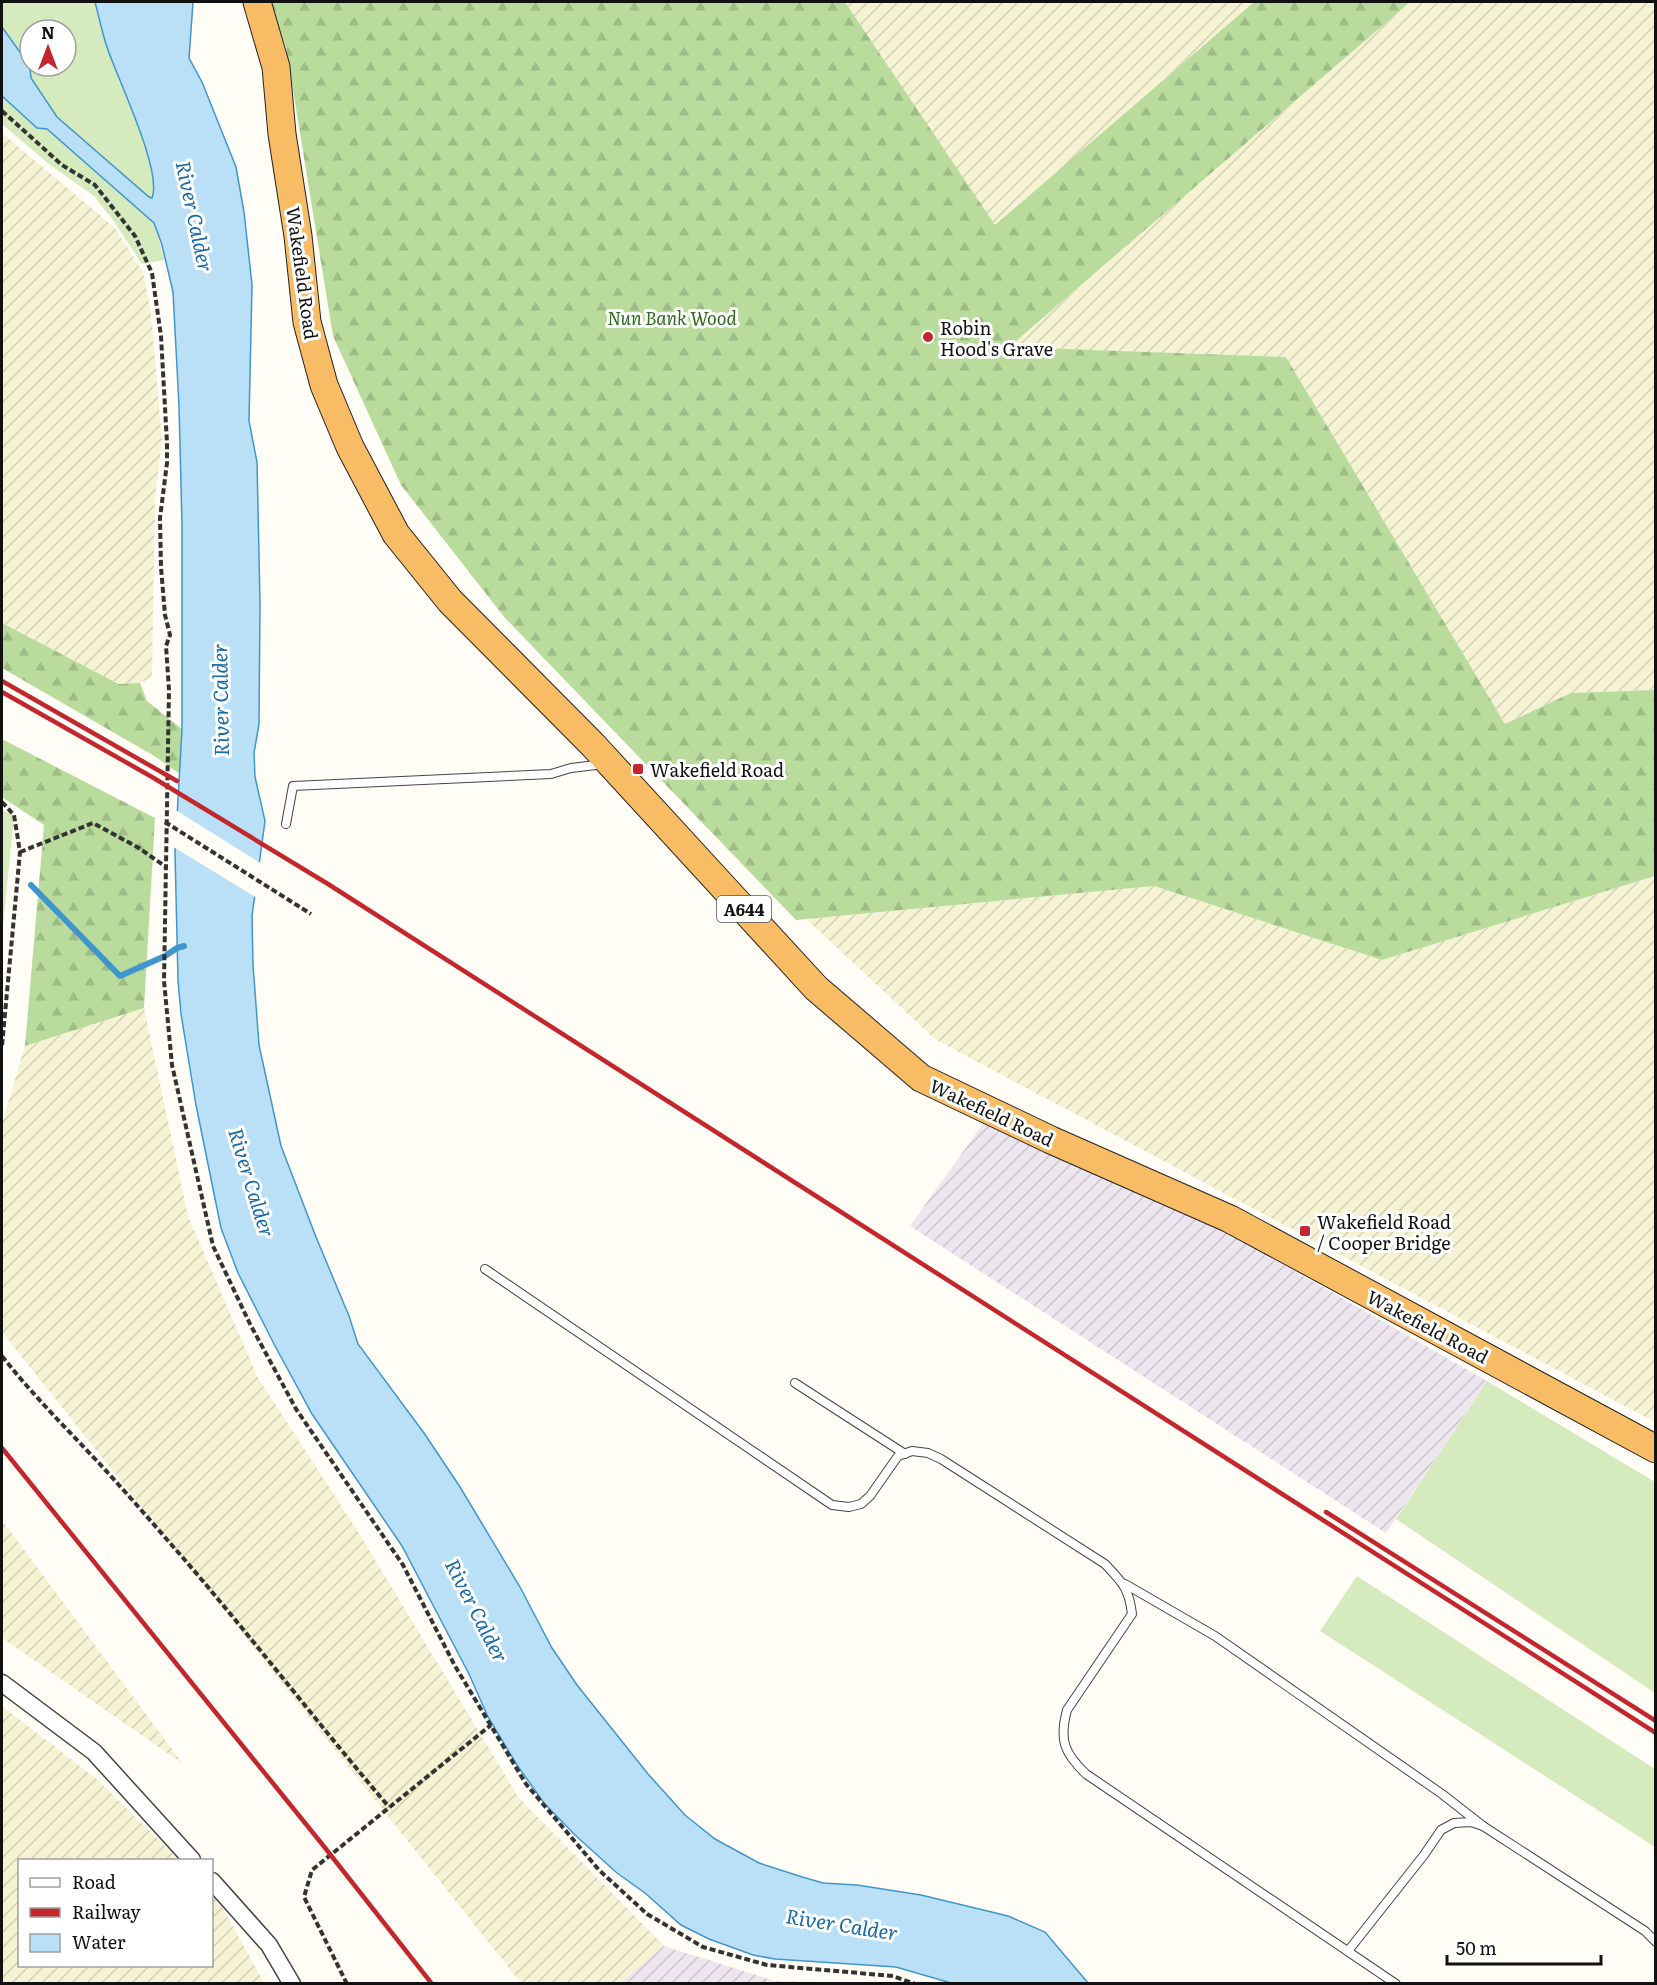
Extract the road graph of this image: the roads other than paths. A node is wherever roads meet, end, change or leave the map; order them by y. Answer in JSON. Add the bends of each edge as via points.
{"nodes":[{"id":1,"x":256,"y":2,"type":"edge"},
{"id":2,"x":610,"y":763,"type":"junction"},
{"id":3,"x":286,"y":824,"type":"dead end"},
{"id":4,"x":485,"y":1269,"type":"dead end"},
{"id":5,"x":795,"y":1383,"type":"dead end"},
{"id":6,"x":1656,"y":1449,"type":"edge"},
{"id":7,"x":904,"y":1454,"type":"junction"},
{"id":8,"x":1124,"y":1584,"type":"junction"},
{"id":9,"x":2,"y":1683,"type":"edge"},
{"id":10,"x":1483,"y":1826,"type":"junction"},
{"id":11,"x":191,"y":1859,"type":"edge"},
{"id":12,"x":213,"y":1882,"type":"edge"},
{"id":13,"x":1656,"y":1942,"type":"edge"},
{"id":14,"x":1348,"y":1951,"type":"junction"},
{"id":15,"x":292,"y":1983,"type":"edge"},
{"id":16,"x":1396,"y":1983,"type":"edge"}],
"edges":[{"from":1,"to":2,"type":"highway","name":"Wakefield Road","number":"A644","via":[[276,67],[307,322],[324,385],[350,447],[396,534],[450,601]]},
{"from":2,"to":3,"type":"lane","via":[[551,774],[293,786]]},
{"from":2,"to":6,"type":"highway","name":"Wakefield Road","number":"A644","via":[[816,988],[921,1078],[1230,1219]]},
{"from":4,"to":7,"type":"lane","via":[[832,1505],[861,1504],[898,1456]]},
{"from":5,"to":7,"type":"lane"},
{"from":7,"to":8,"type":"lane","via":[[928,1453],[941,1459],[1105,1564]]},
{"from":8,"to":10,"type":"lane","via":[[1215,1636]]},
{"from":8,"to":14,"type":"lane","via":[[1132,1614],[1067,1710],[1062,1728],[1064,1747],[1086,1774]]},
{"from":9,"to":11,"type":"street","via":[[94,1752]]},
{"from":10,"to":13,"type":"lane","via":[[1645,1931]]},
{"from":10,"to":14,"type":"lane","via":[[1454,1823],[1441,1830]]},
{"from":12,"to":15,"type":"street","via":[[269,1945]]},
{"from":14,"to":16,"type":"lane"}]}
